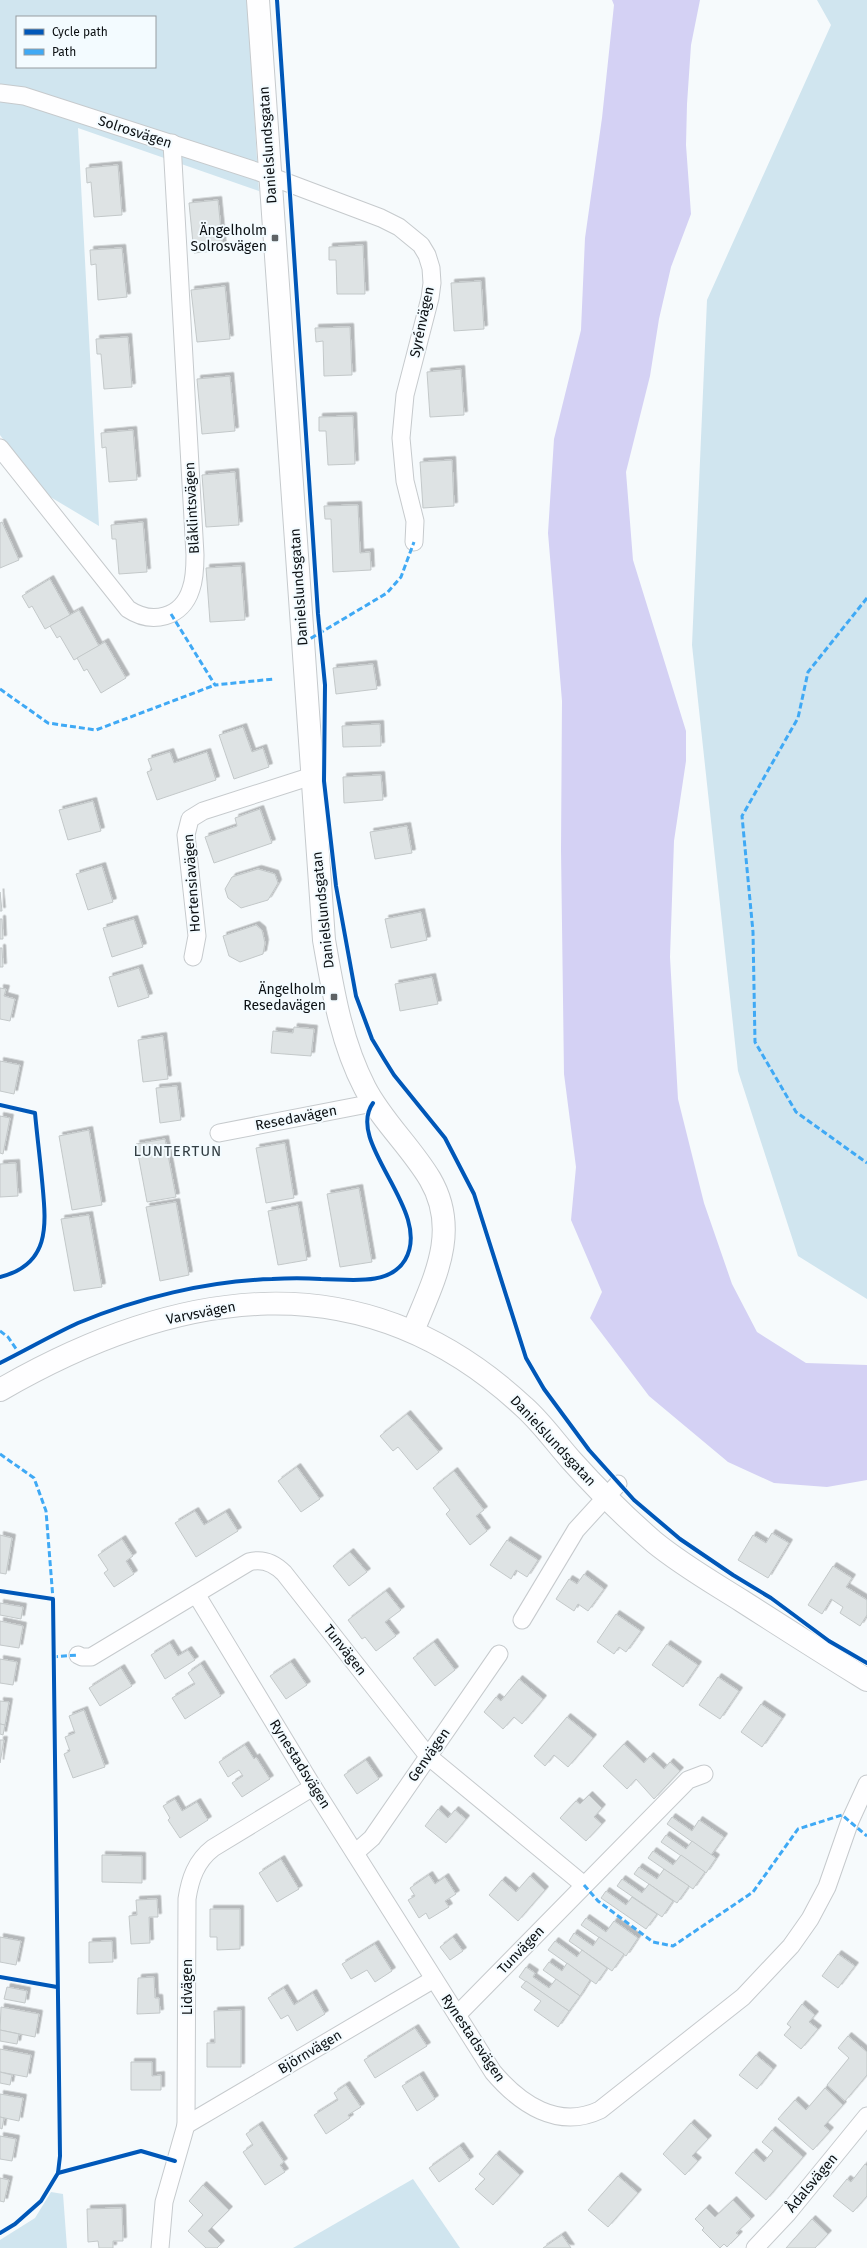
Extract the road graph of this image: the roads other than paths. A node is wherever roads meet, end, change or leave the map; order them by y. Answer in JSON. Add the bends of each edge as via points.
{"nodes":[{"id":1,"x":258,"y":0,"type":"edge"},
{"id":2,"x":0,"y":93,"type":"edge"},
{"id":3,"x":172,"y":144,"type":"junction"},
{"id":4,"x":270,"y":176,"type":"junction"},
{"id":5,"x":0,"y":448,"type":"edge"},
{"id":6,"x":414,"y":542,"type":"dead end"},
{"id":7,"x":312,"y":776,"type":"junction"},
{"id":8,"x":193,"y":957,"type":"dead end"},
{"id":9,"x":373,"y":1103,"type":"junction"},
{"id":10,"x":219,"y":1133,"type":"dead end"},
{"id":11,"x":413,"y":1331,"type":"junction"},
{"id":12,"x":0,"y":1390,"type":"edge"},
{"id":13,"x":612,"y":1490,"type":"junction"},
{"id":14,"x":196,"y":1594,"type":"junction"},
{"id":15,"x":522,"y":1620,"type":"dead end"},
{"id":16,"x":499,"y":1654,"type":"dead end"},
{"id":17,"x":78,"y":1655,"type":"dead end"},
{"id":18,"x":867,"y":1680,"type":"edge"},
{"id":19,"x":428,"y":1756,"type":"junction"},
{"id":20,"x":704,"y":1774,"type":"dead end"},
{"id":21,"x":867,"y":1784,"type":"edge"},
{"id":22,"x":313,"y":1787,"type":"junction"},
{"id":23,"x":355,"y":1853,"type":"junction"},
{"id":24,"x":584,"y":1885,"type":"junction"},
{"id":25,"x":434,"y":1979,"type":"junction"},
{"id":26,"x":458,"y":2015,"type":"junction"},
{"id":27,"x":867,"y":2116,"type":"edge"},
{"id":28,"x":186,"y":2125,"type":"junction"},
{"id":29,"x":160,"y":2248,"type":"edge"},
{"id":30,"x":755,"y":2248,"type":"edge"}],
"edges":[{"from":1,"to":4,"type":"street","name":"Danielslundsgatan"},
{"from":2,"to":3,"type":"street","name":"Solrosvägen","via":[[24,96]]},
{"from":3,"to":4,"type":"street","name":"Solrosvägen"},
{"from":3,"to":5,"type":"street","name":"Blåklintsvägen","via":[[196,555],[192,589],[184,604],[174,613],[156,618],[141,616],[128,609]]},
{"from":4,"to":6,"type":"street","name":"Syrénvägen","via":[[393,224],[412,236],[427,255],[432,283],[405,395],[401,438],[405,481],[415,521]]},
{"from":4,"to":7,"type":"street","name":"Danielslundsgatan"},
{"from":7,"to":8,"type":"street","name":"Hortensiavägen","via":[[203,811],[190,819],[186,835],[197,936]]},
{"from":7,"to":9,"type":"street","name":"Danielslundsgatan","via":[[324,940],[334,997],[355,1068]]},
{"from":9,"to":10,"type":"street","name":"Resedavägen"},
{"from":9,"to":11,"type":"street","name":"Danielslundsgatan","via":[[430,1179],[444,1225],[440,1264]]},
{"from":11,"to":12,"type":"street","name":"Varvsvägen","via":[[369,1315],[326,1306],[283,1302],[240,1305],[185,1314],[134,1328],[78,1349]]},
{"from":11,"to":13,"type":"street","name":"Danielslundsgatan","via":[[472,1366],[524,1406]]},
{"from":13,"to":15,"type":"street","via":[[576,1530]]},
{"from":13,"to":18,"type":"street","name":"Danielslundsgatan","via":[[638,1528],[676,1559]]},
{"from":14,"to":17,"type":"street","name":"Tunvägen","via":[[91,1657]]},
{"from":14,"to":19,"type":"street","name":"Tunvägen","via":[[255,1560],[267,1561],[279,1568]]},
{"from":14,"to":22,"type":"street","name":"Rynestadsvägen"},
{"from":16,"to":19,"type":"street","name":"Genvägen"},
{"from":19,"to":23,"type":"street","name":"Genvägen","via":[[372,1838]]},
{"from":19,"to":24,"type":"street","name":"Tunvägen"},
{"from":20,"to":24,"type":"street","name":"Tunvägen","via":[[688,1780]]},
{"from":21,"to":26,"type":"street","name":"Rynestadsvägen","via":[[850,1821],[827,1887],[810,1919],[791,1946],[743,1997],[600,2110],[569,2118],[546,2112],[525,2102],[493,2072]]},
{"from":22,"to":23,"type":"street","name":"Rynestadsvägen"},
{"from":22,"to":28,"type":"street","name":"Lidvägen","via":[[213,1848],[200,1862],[190,1882],[187,1899]]},
{"from":23,"to":25,"type":"street","name":"Rynestadsvägen"},
{"from":24,"to":26,"type":"street","name":"Tunvägen"},
{"from":25,"to":26,"type":"street","name":"Rynestadsvägen"},
{"from":25,"to":28,"type":"street","name":"Björnvägen"},
{"from":27,"to":30,"type":"street","name":"Ådalsvägen","via":[[787,2214]]},
{"from":28,"to":29,"type":"street","name":"Lidvägen","via":[[164,2202]]}]}
